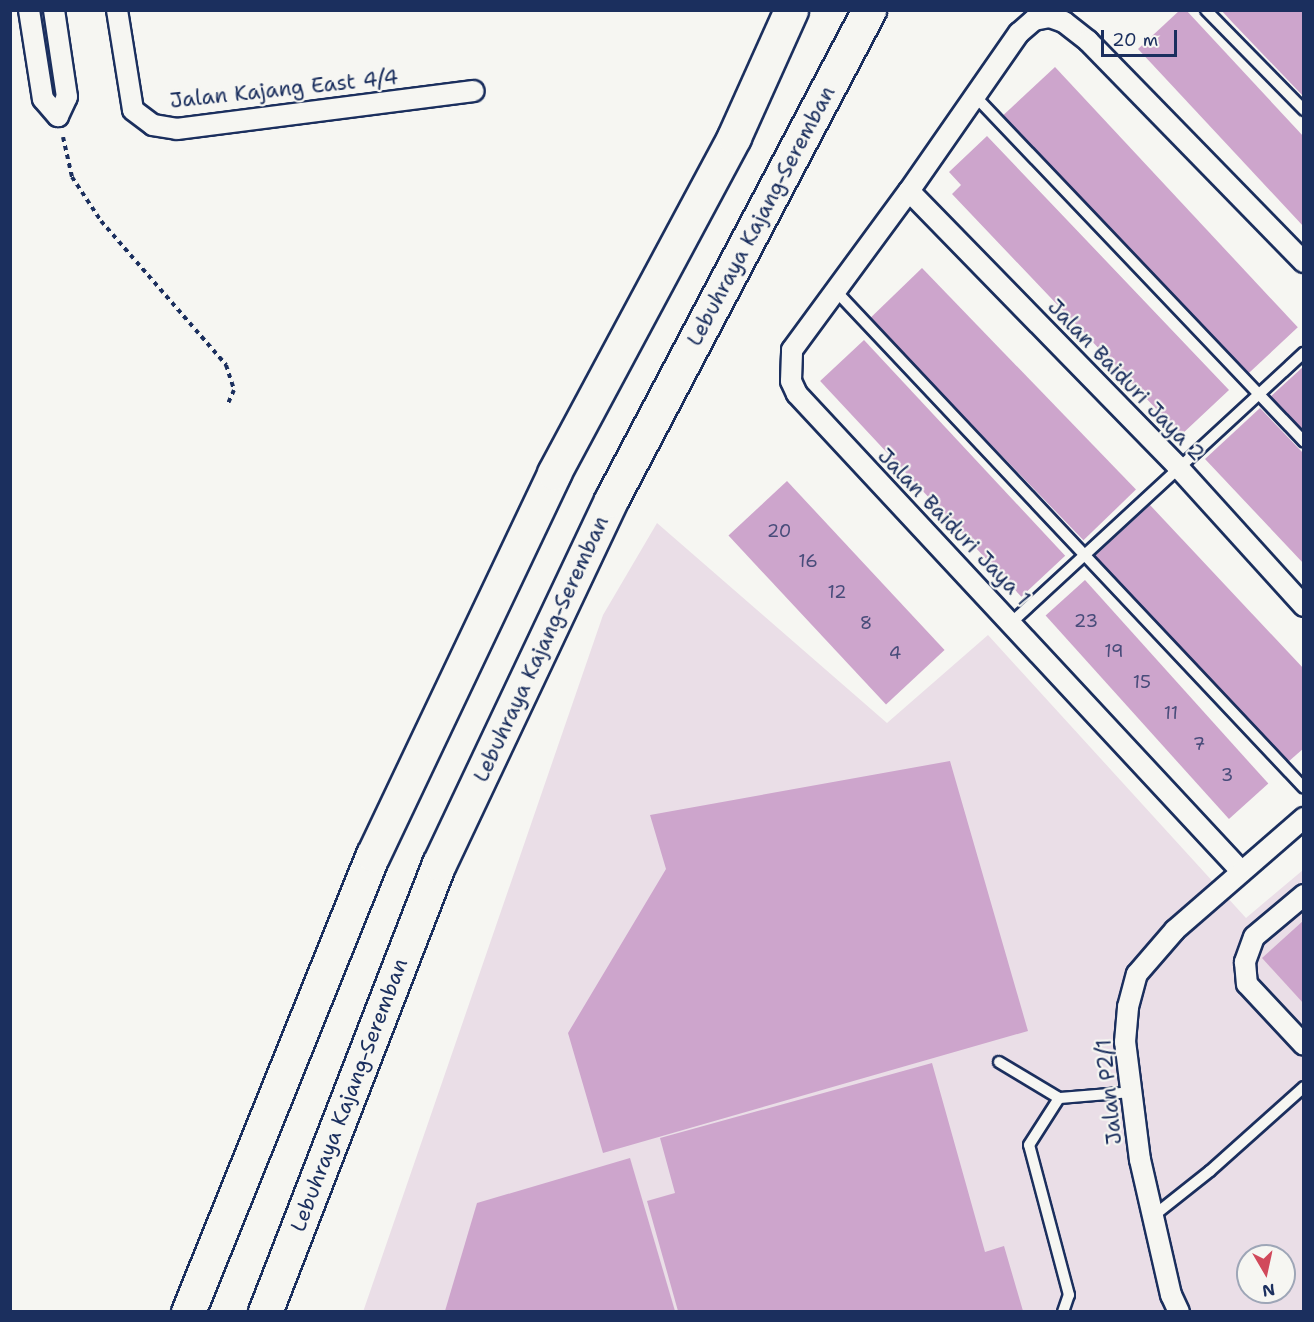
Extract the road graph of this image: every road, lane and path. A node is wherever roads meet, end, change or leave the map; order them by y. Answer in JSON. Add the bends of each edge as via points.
{"nodes":[{"id":1,"x":29,"y":10,"type":"edge"},
{"id":2,"x":54,"y":10,"type":"edge"},
{"id":3,"x":117,"y":10,"type":"edge"},
{"id":4,"x":791,"y":10,"type":"edge"},
{"id":5,"x":869,"y":10,"type":"edge"},
{"id":6,"x":1206,"y":10,"type":"edge"},
{"id":7,"x":474,"y":91,"type":"dead end"},
{"id":8,"x":975,"y":96,"type":"junction"},
{"id":9,"x":1304,"y":111,"type":"edge"},
{"id":10,"x":58,"y":116,"type":"junction"},
{"id":11,"x":909,"y":191,"type":"junction"},
{"id":12,"x":1304,"y":262,"type":"edge"},
{"id":13,"x":834,"y":289,"type":"junction"},
{"id":14,"x":1304,"y":352,"type":"edge"},
{"id":15,"x":1258,"y":393,"type":"junction"},
{"id":16,"x":226,"y":406,"type":"dead end"},
{"id":17,"x":1304,"y":442,"type":"edge"},
{"id":18,"x":1177,"y":466,"type":"junction"},
{"id":19,"x":1083,"y":554,"type":"junction"},
{"id":20,"x":1304,"y":606,"type":"edge"},
{"id":21,"x":1012,"y":622,"type":"junction"},
{"id":22,"x":1304,"y":788,"type":"edge"},
{"id":23,"x":1304,"y":818,"type":"edge"},
{"id":24,"x":1241,"y":871,"type":"junction"},
{"id":25,"x":1304,"y":895,"type":"edge"},
{"id":26,"x":1304,"y":1045,"type":"edge"},
{"id":27,"x":999,"y":1062,"type":"dead end"},
{"id":28,"x":1304,"y":1087,"type":"edge"},
{"id":29,"x":1132,"y":1092,"type":"junction"},
{"id":30,"x":1059,"y":1098,"type":"junction"},
{"id":31,"x":1152,"y":1217,"type":"junction"},
{"id":32,"x":188,"y":1311,"type":"edge"},
{"id":33,"x":265,"y":1311,"type":"edge"},
{"id":34,"x":1063,"y":1311,"type":"edge"},
{"id":35,"x":1179,"y":1311,"type":"edge"}],
"edges":[{"from":1,"to":10,"type":"street","via":[[43,99]]},
{"from":2,"to":10,"type":"street","via":[[67,97]]},
{"from":3,"to":7,"type":"street","name":"Jalan Kajang East 4/4","via":[[133,110],[153,125],[177,129]]},
{"from":4,"to":32,"type":"highway","via":[[734,137],[554,473],[373,855]]},
{"from":5,"to":33,"type":"highway","name":"Lebuhraya Kajang-Seremban","via":[[610,500],[444,853]]},
{"from":6,"to":9,"type":"lane"},
{"from":8,"to":11,"type":"street","name":"Jalan Baiduri Jaya 1"},
{"from":8,"to":12,"type":"street","name":"Jalan Baiduri Jaya 1","via":[[1019,33],[1034,20],[1050,17],[1064,22],[1088,41]]},
{"from":8,"to":15,"type":"lane"},
{"from":10,"to":16,"type":"path","via":[[72,177],[101,221],[226,365],[234,390]]},
{"from":11,"to":13,"type":"street","name":"Jalan Baiduri Jaya 1"},
{"from":11,"to":18,"type":"street","name":"Jalan Baiduri Jaya 2"},
{"from":13,"to":19,"type":"lane"},
{"from":13,"to":21,"type":"street","name":"Jalan Baiduri Jaya 1","via":[[792,350],[791,381],[797,394]]},
{"from":14,"to":15,"type":"lane"},
{"from":15,"to":17,"type":"lane"},
{"from":15,"to":18,"type":"lane"},
{"from":18,"to":19,"type":"lane"},
{"from":18,"to":20,"type":"street","name":"Jalan Baiduri Jaya 2"},
{"from":19,"to":21,"type":"lane"},
{"from":19,"to":22,"type":"lane"},
{"from":21,"to":24,"type":"street","name":"Jalan Baiduri Jaya 1"},
{"from":23,"to":24,"type":"street","name":"Jalan P2/1"},
{"from":24,"to":29,"type":"street","name":"Jalan P2/1","via":[[1175,930],[1137,974],[1128,1007],[1125,1042]]},
{"from":25,"to":26,"type":"street","via":[[1254,937],[1245,962],[1247,984]]},
{"from":27,"to":30,"type":"lane"},
{"from":28,"to":31,"type":"lane"},
{"from":29,"to":30,"type":"lane"},
{"from":29,"to":31,"type":"street","name":"Jalan P2/1"},
{"from":30,"to":34,"type":"lane","via":[[1029,1145],[1069,1295]]},
{"from":31,"to":35,"type":"street","name":"Jalan P2/1","via":[[1171,1295]]}]}
